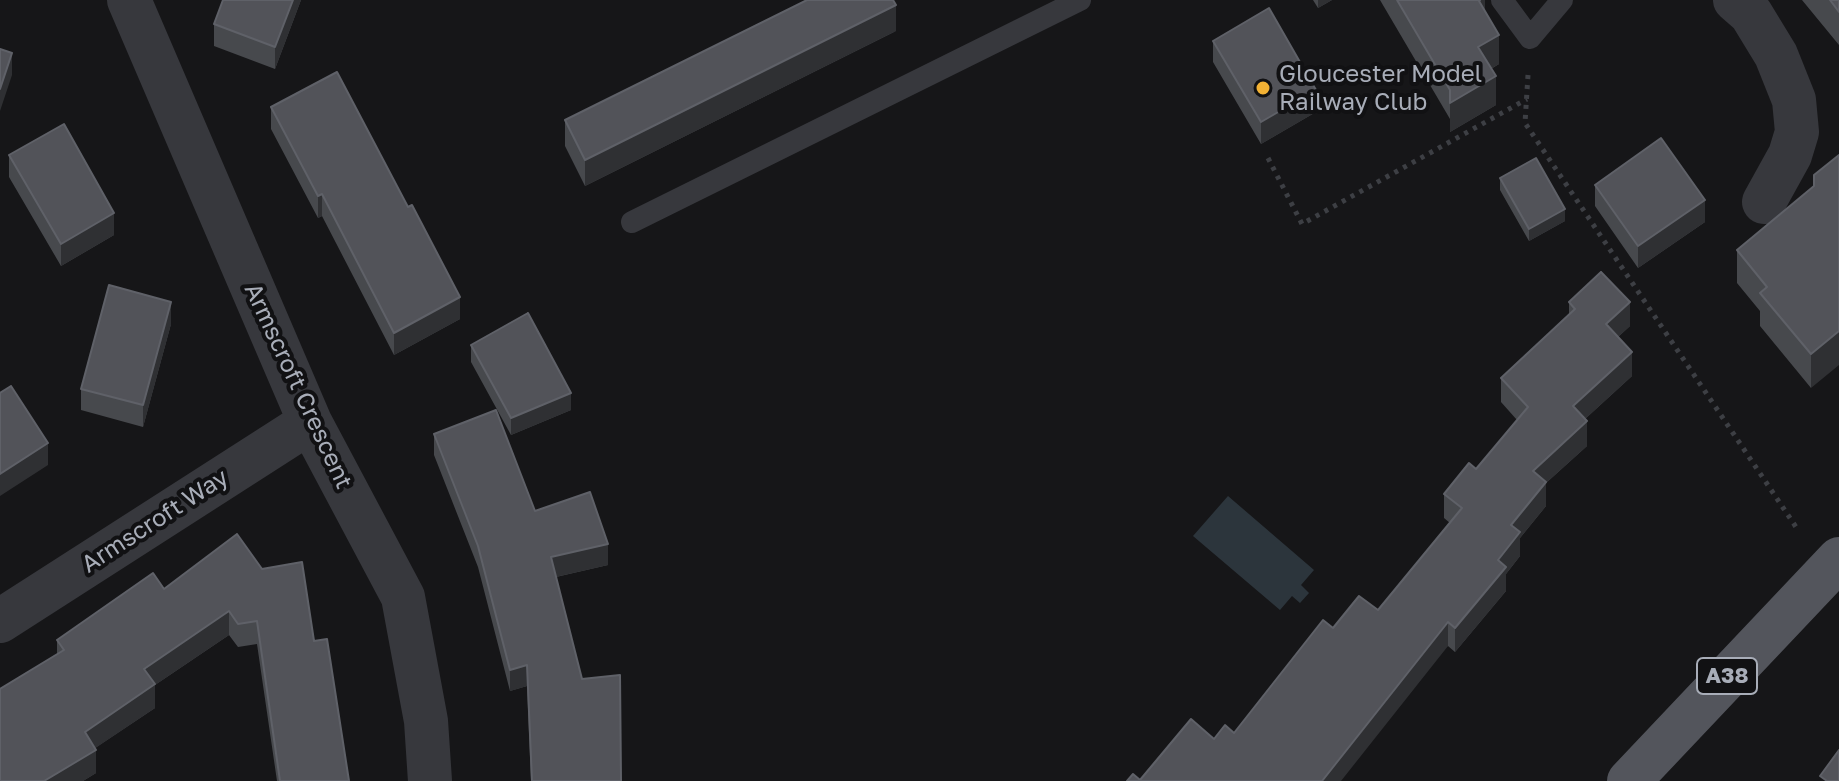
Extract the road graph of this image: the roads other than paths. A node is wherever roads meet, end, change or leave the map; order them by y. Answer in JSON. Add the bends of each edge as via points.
{"nodes":[{"id":1,"x":129,"y":0,"type":"edge"},
{"id":2,"x":1080,"y":0,"type":"edge"},
{"id":3,"x":1502,"y":0,"type":"edge"},
{"id":4,"x":1562,"y":0,"type":"edge"},
{"id":5,"x":1735,"y":0,"type":"edge"},
{"id":6,"x":1764,"y":202,"type":"dead end"},
{"id":7,"x":632,"y":222,"type":"dead end"},
{"id":8,"x":310,"y":422,"type":"junction"},
{"id":9,"x":1835,"y":570,"type":"edge"},
{"id":10,"x":0,"y":621,"type":"edge"},
{"id":11,"x":430,"y":781,"type":"edge"},
{"id":12,"x":1629,"y":781,"type":"edge"}],
"edges":[{"from":1,"to":8,"type":"street","name":"Armscroft Crescent"},
{"from":2,"to":7,"type":"lane"},
{"from":3,"to":4,"type":"lane","via":[[1530,38]]},
{"from":5,"to":6,"type":"street","via":[[1751,14],[1776,55],[1794,100],[1797,132]]},
{"from":8,"to":10,"type":"street","name":"Armscroft Way"},
{"from":8,"to":11,"type":"street","name":"Armscroft Crescent","via":[[403,597],[426,721]]},
{"from":9,"to":12,"type":"main road","number":"A38"}]}
